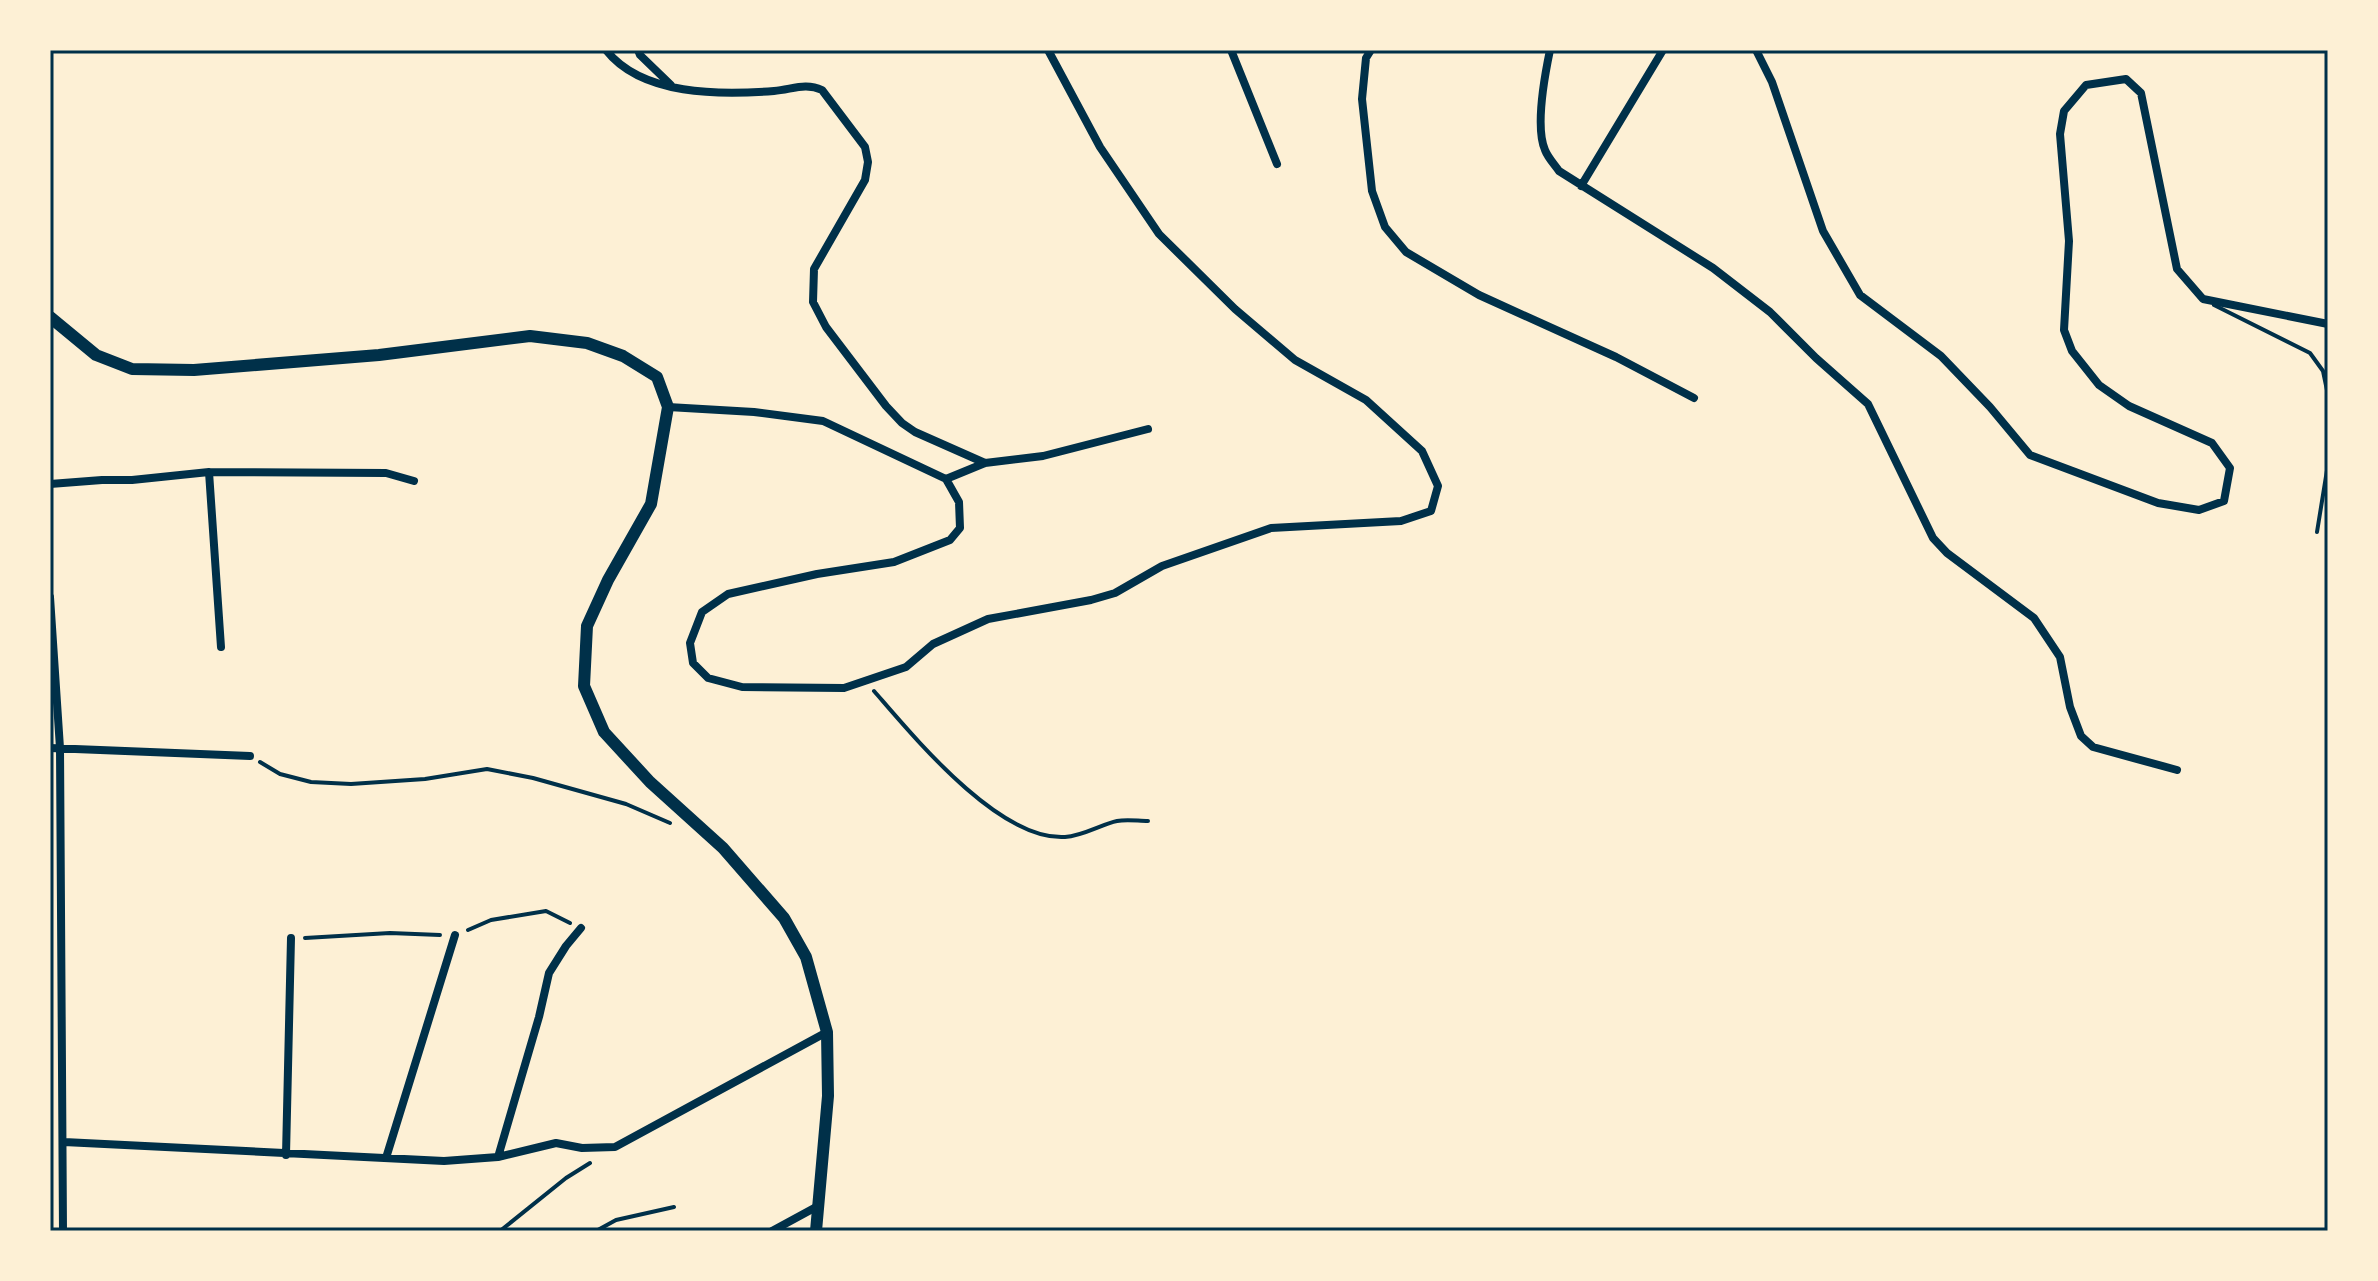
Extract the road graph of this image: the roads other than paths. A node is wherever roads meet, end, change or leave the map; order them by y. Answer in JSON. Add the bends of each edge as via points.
{"nodes":[{"id":1,"x":606,"y":50,"type":"edge"},
{"id":2,"x":638,"y":50,"type":"edge"},
{"id":3,"x":1048,"y":50,"type":"edge"},
{"id":4,"x":1231,"y":50,"type":"edge"},
{"id":5,"x":1371,"y":50,"type":"edge"},
{"id":6,"x":1550,"y":50,"type":"edge"},
{"id":7,"x":1663,"y":50,"type":"edge"},
{"id":8,"x":1756,"y":50,"type":"edge"},
{"id":9,"x":671,"y":86,"type":"junction"},
{"id":10,"x":1277,"y":164,"type":"dead end"},
{"id":11,"x":1581,"y":186,"type":"junction"},
{"id":12,"x":2203,"y":299,"type":"junction"},
{"id":13,"x":50,"y":317,"type":"edge"},
{"id":14,"x":2328,"y":324,"type":"edge"},
{"id":15,"x":2328,"y":395,"type":"edge"},
{"id":16,"x":1694,"y":398,"type":"dead end"},
{"id":17,"x":668,"y":407,"type":"junction"},
{"id":18,"x":1148,"y":429,"type":"dead end"},
{"id":19,"x":985,"y":463,"type":"junction"},
{"id":20,"x":2328,"y":464,"type":"edge"},
{"id":21,"x":209,"y":472,"type":"junction"},
{"id":22,"x":946,"y":479,"type":"junction"},
{"id":23,"x":414,"y":481,"type":"dead end"},
{"id":24,"x":50,"y":484,"type":"edge"},
{"id":25,"x":2317,"y":532,"type":"dead end"},
{"id":26,"x":50,"y":597,"type":"edge"},
{"id":27,"x":221,"y":647,"type":"dead end"},
{"id":28,"x":55,"y":748,"type":"edge"},
{"id":29,"x":250,"y":756,"type":"road end"},
{"id":30,"x":2177,"y":770,"type":"dead end"},
{"id":31,"x":54,"y":804,"type":"edge"},
{"id":32,"x":581,"y":928,"type":"road end"},
{"id":33,"x":455,"y":935,"type":"road end"},
{"id":34,"x":291,"y":938,"type":"road end"},
{"id":35,"x":827,"y":1032,"type":"junction"},
{"id":36,"x":64,"y":1142,"type":"junction"},
{"id":37,"x":286,"y":1155,"type":"junction"},
{"id":38,"x":498,"y":1157,"type":"junction"},
{"id":39,"x":386,"y":1158,"type":"junction"},
{"id":40,"x":818,"y":1206,"type":"junction"},
{"id":41,"x":63,"y":1231,"type":"edge"},
{"id":42,"x":772,"y":1231,"type":"edge"},
{"id":43,"x":816,"y":1231,"type":"edge"}],
"edges":[{"from":1,"to":9,"type":"street","via":[[647,81]]},
{"from":2,"to":9,"type":"street"},
{"from":3,"to":22,"type":"street","via":[[1100,147],[1159,234],[1295,360],[1366,400],[1422,451],[1438,486],[1431,511],[1401,521],[1271,528],[1162,566],[1115,593],[988,619],[933,644],[906,667],[844,688],[742,687],[708,678],[693,663],[690,643],[702,612],[728,594],[894,562],[950,540],[960,528],[959,502]]},
{"from":4,"to":10,"type":"street"},
{"from":5,"to":16,"type":"street","via":[[1362,99],[1372,191],[1385,227],[1406,252],[1479,295]]},
{"from":6,"to":11,"type":"street","via":[[1543,83],[1544,150],[1559,171]]},
{"from":7,"to":11,"type":"street"},
{"from":8,"to":12,"type":"street","via":[[1823,231],[1860,295],[1941,356],[2030,455],[2158,503],[2199,510],[2224,501],[2230,468],[2212,443],[2129,406],[2099,385],[2072,351],[2064,330],[2069,241],[2060,134],[2064,111],[2086,85],[2126,79],[2141,93],[2177,269]]},
{"from":9,"to":19,"type":"street","via":[[729,94],[811,85],[822,90],[865,147],[868,162],[865,180],[814,269],[813,302],[826,327],[902,423]]},
{"from":11,"to":30,"type":"street","via":[[1713,268],[1770,312],[1868,404],[1933,538],[2034,618],[2060,657],[2081,736],[2093,747]]},
{"from":12,"to":14,"type":"street"},
{"from":12,"to":15,"type":"lane","via":[[2310,353],[2323,371]]},
{"from":13,"to":17,"type":"main road","via":[[96,355],[132,369],[210,369],[379,355],[530,336],[587,343],[623,356],[657,377]]},
{"from":17,"to":22,"type":"street","via":[[823,421]]},
{"from":17,"to":35,"type":"main road","via":[[651,504],[587,626],[584,686],[604,732],[723,848],[784,918],[806,957]]},
{"from":18,"to":19,"type":"street","via":[[1043,456]]},
{"from":19,"to":22,"type":"street"},
{"from":20,"to":25,"type":"lane"},
{"from":21,"to":23,"type":"street","via":[[386,473]]},
{"from":21,"to":24,"type":"street"},
{"from":21,"to":27,"type":"street"},
{"from":26,"to":28,"type":"street"},
{"from":28,"to":29,"type":"street"},
{"from":28,"to":31,"type":"street"},
{"from":31,"to":36,"type":"street"},
{"from":32,"to":38,"type":"street","via":[[549,973]]},
{"from":33,"to":39,"type":"street"},
{"from":34,"to":37,"type":"street"},
{"from":35,"to":38,"type":"street","via":[[615,1147],[556,1143]]},
{"from":35,"to":40,"type":"main road","via":[[828,1096]]},
{"from":36,"to":37,"type":"street"},
{"from":36,"to":41,"type":"street"},
{"from":37,"to":39,"type":"street"},
{"from":38,"to":39,"type":"street"},
{"from":40,"to":42,"type":"street"},
{"from":40,"to":43,"type":"main road"}]}
